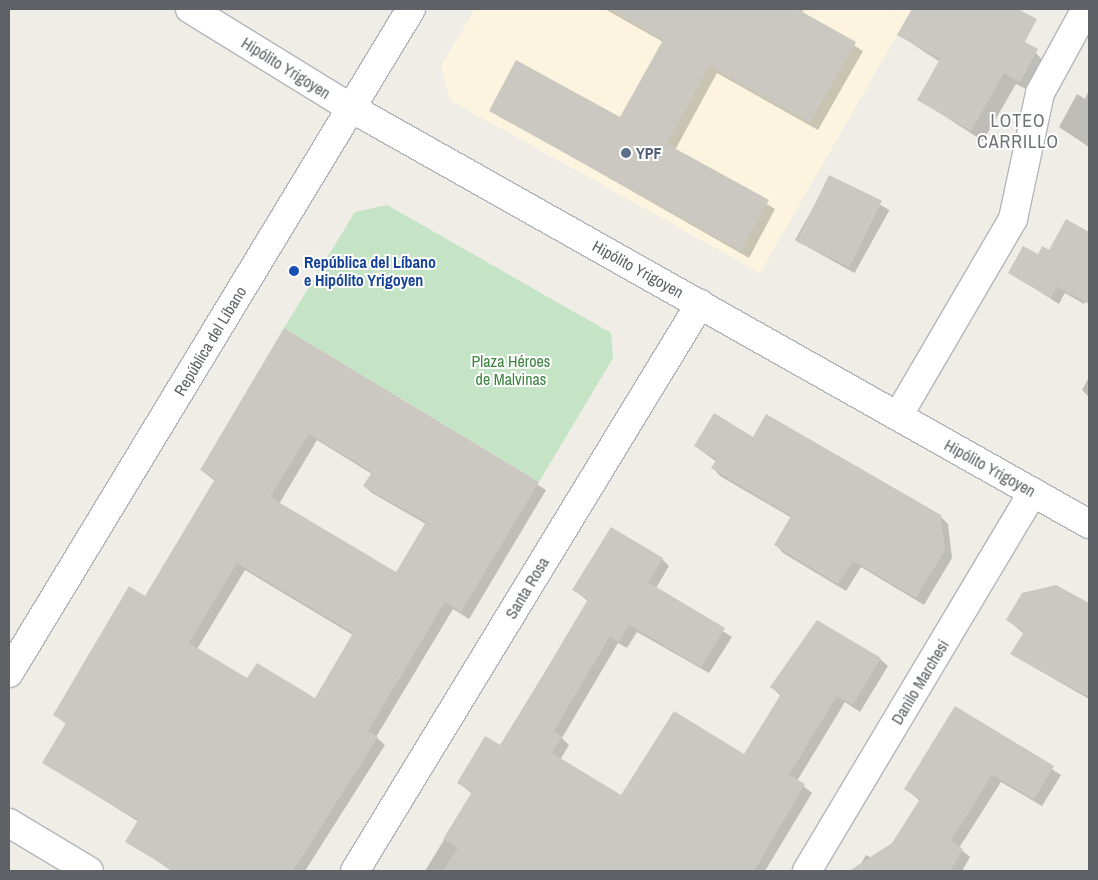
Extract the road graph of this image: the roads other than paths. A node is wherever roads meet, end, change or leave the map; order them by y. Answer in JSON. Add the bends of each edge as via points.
{"nodes":[{"id":1,"x":190,"y":9,"type":"edge"},
{"id":2,"x":411,"y":9,"type":"edge"},
{"id":3,"x":1086,"y":9,"type":"edge"},
{"id":4,"x":351,"y":108,"type":"junction"},
{"id":5,"x":700,"y":304,"type":"junction"},
{"id":6,"x":898,"y":416,"type":"junction"},
{"id":7,"x":1033,"y":492,"type":"junction"},
{"id":8,"x":1089,"y":524,"type":"edge"},
{"id":9,"x":9,"y":673,"type":"edge"},
{"id":10,"x":9,"y":823,"type":"edge"},
{"id":11,"x":89,"y":871,"type":"edge"},
{"id":12,"x":355,"y":871,"type":"edge"},
{"id":13,"x":807,"y":871,"type":"edge"}],
"edges":[{"from":1,"to":4,"type":"main road","name":"Hipólito Yrigoyen"},
{"from":2,"to":4,"type":"main road","name":"República del Líbano"},
{"from":3,"to":6,"type":"main road","via":[[1040,93],[1013,219]]},
{"from":4,"to":5,"type":"main road","name":"Hipólito Yrigoyen"},
{"from":4,"to":9,"type":"main road","name":"República del Líbano"},
{"from":5,"to":6,"type":"main road","name":"Hipólito Yrigoyen"},
{"from":5,"to":12,"type":"main road","name":"Santa Rosa"},
{"from":6,"to":7,"type":"main road","name":"Hipólito Yrigoyen"},
{"from":7,"to":8,"type":"main road","name":"Hipólito Yrigoyen"},
{"from":7,"to":13,"type":"main road","name":"Danilo Marchesi"},
{"from":10,"to":11,"type":"main road"}]}
